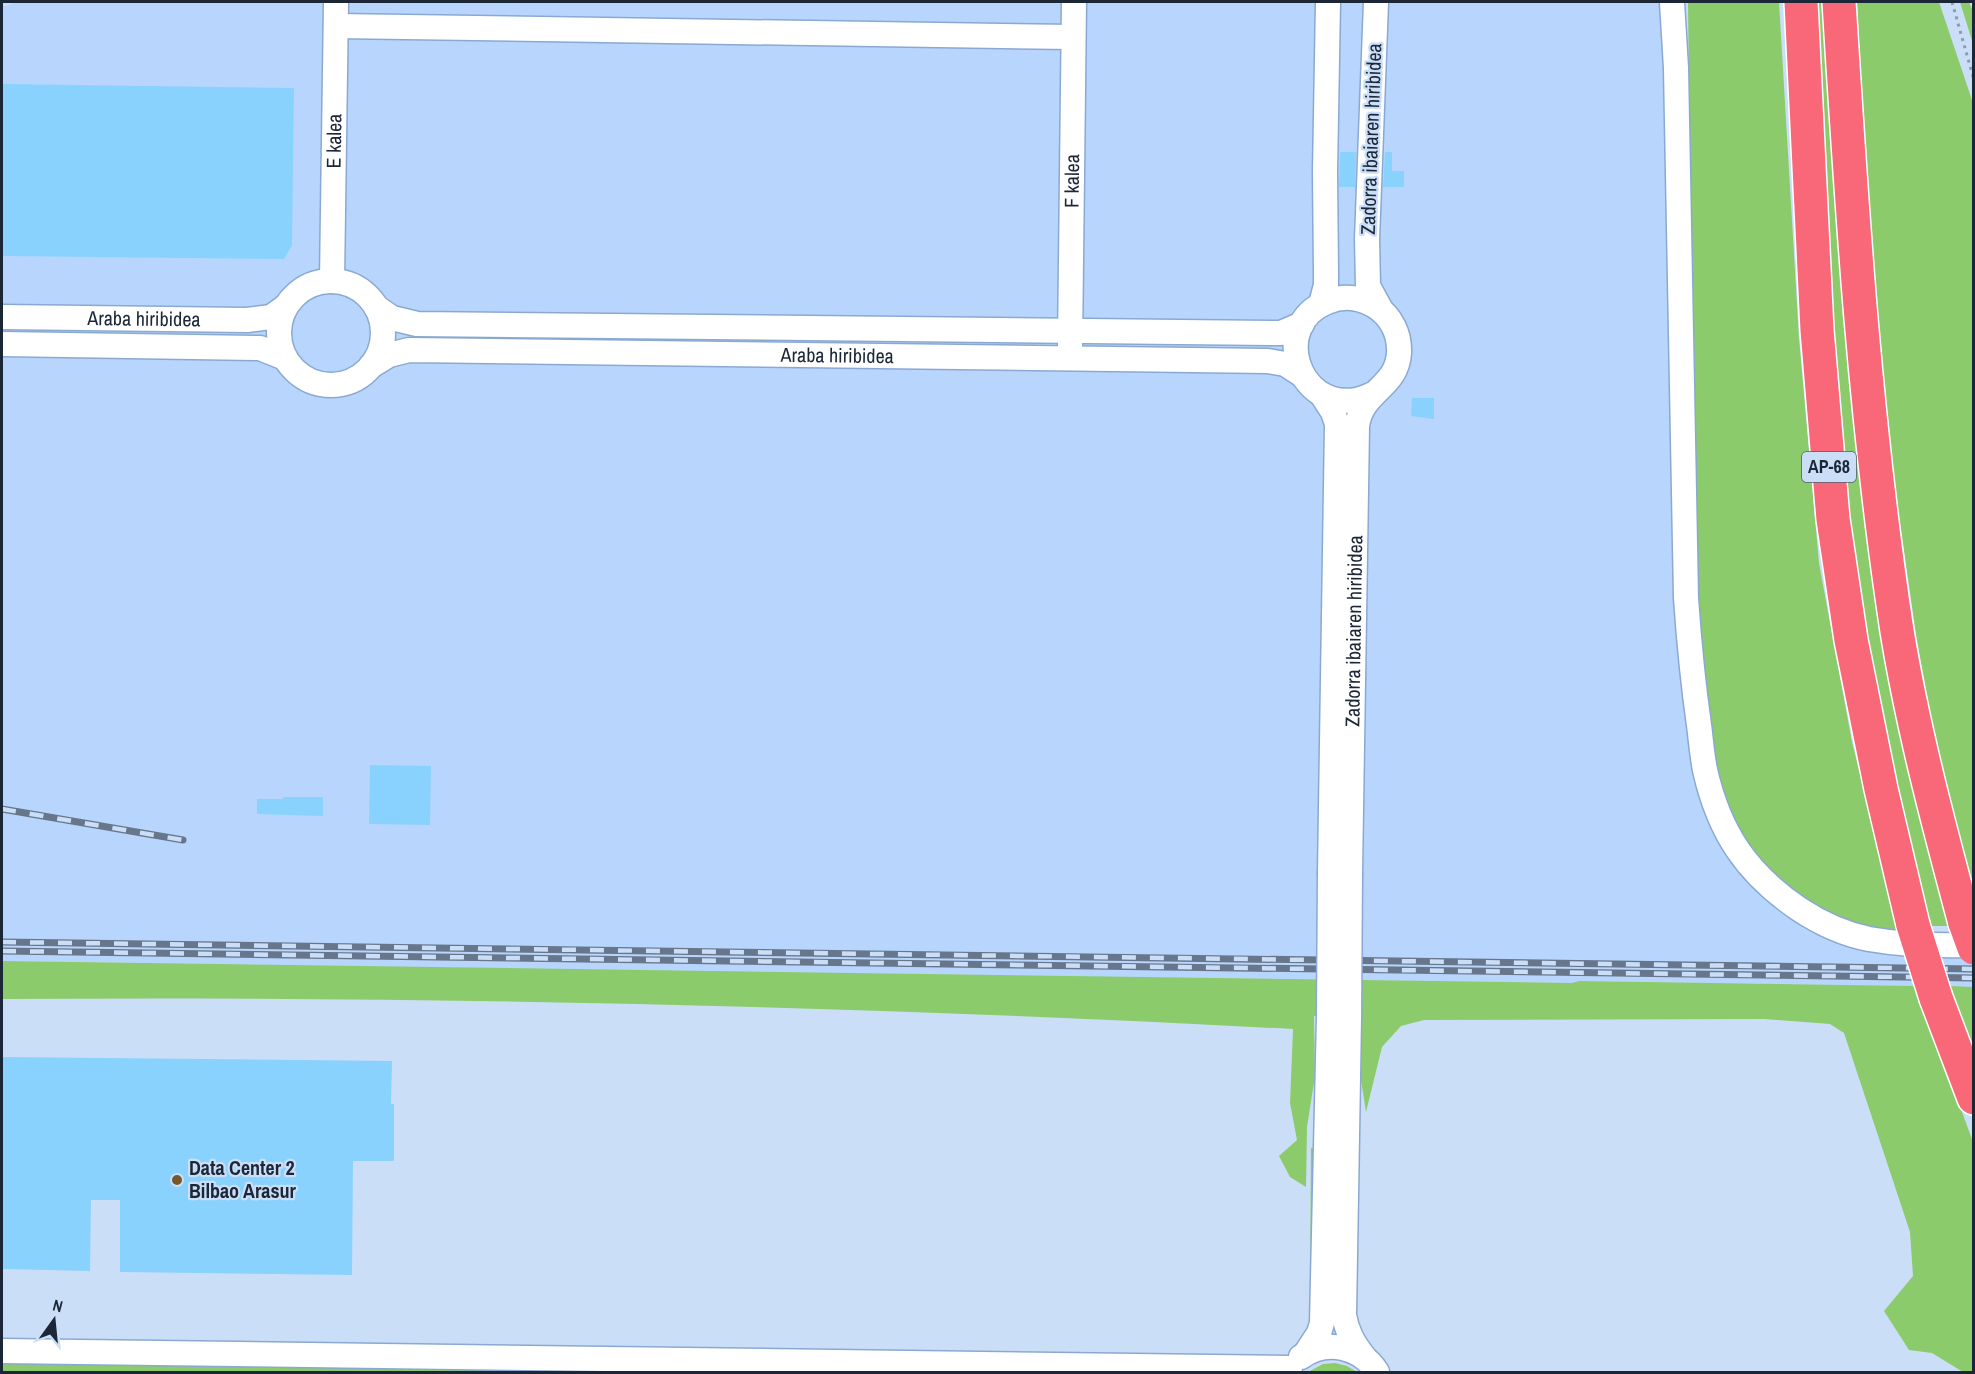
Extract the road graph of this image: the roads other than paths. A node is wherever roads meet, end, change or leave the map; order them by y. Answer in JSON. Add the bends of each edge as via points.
{"nodes":[{"id":1,"x":336,"y":2,"type":"edge"},
{"id":2,"x":1074,"y":2,"type":"edge"},
{"id":3,"x":1328,"y":2,"type":"edge"},
{"id":4,"x":1376,"y":2,"type":"edge"},
{"id":5,"x":1672,"y":2,"type":"edge"},
{"id":6,"x":1801,"y":2,"type":"edge"},
{"id":7,"x":1839,"y":2,"type":"edge"},
{"id":8,"x":336,"y":26,"type":"junction"},
{"id":9,"x":1073,"y":37,"type":"junction"},
{"id":10,"x":332,"y":281,"type":"junction"},
{"id":11,"x":1321,"y":304,"type":"junction"},
{"id":12,"x":285,"y":307,"type":"junction"},
{"id":13,"x":376,"y":307,"type":"junction"},
{"id":14,"x":1381,"y":310,"type":"junction"},
{"id":15,"x":2,"y":317,"type":"edge"},
{"id":16,"x":1302,"y":324,"type":"junction"},
{"id":17,"x":1070,"y":332,"type":"junction"},
{"id":18,"x":2,"y":344,"type":"edge"},
{"id":19,"x":285,"y":358,"type":"junction"},
{"id":20,"x":1070,"y":358,"type":"junction"},
{"id":21,"x":371,"y":366,"type":"junction"},
{"id":22,"x":1302,"y":375,"type":"junction"},
{"id":23,"x":1373,"y":394,"type":"junction"},
{"id":24,"x":1322,"y":395,"type":"junction"},
{"id":25,"x":1340,"y":873,"type":"junction"},
{"id":26,"x":1971,"y":939,"type":"edge"},
{"id":27,"x":1339,"y":1016,"type":"junction"},
{"id":28,"x":1974,"y":1098,"type":"edge"},
{"id":29,"x":2,"y":1351,"type":"edge"},
{"id":30,"x":1294,"y":1365,"type":"edge"},
{"id":31,"x":1371,"y":1365,"type":"edge"}],
"edges":[{"from":1,"to":8,"type":"street","name":"E kalea"},
{"from":2,"to":9,"type":"street","name":"F kalea"},
{"from":3,"to":11,"type":"street","via":[[1326,285]]},
{"from":4,"to":14,"type":"street","name":"Zadorra ibaiaren hiribidea","via":[[1367,239],[1368,286]]},
{"from":5,"to":26,"type":"street","via":[[1677,80],[1686,598],[1704,760],[1715,803],[1726,832],[1753,871],[1778,895],[1814,918],[1868,938],[1949,946]]},
{"from":6,"to":28,"type":"highway","number":"AP-68","bridge":true,"via":[[1817,330],[1833,519],[1853,651],[1913,925]]},
{"from":7,"to":26,"type":"highway","number":"AP-68","via":[[1861,324],[1880,507],[1898,633],[1931,797]]},
{"from":8,"to":9,"type":"street"},
{"from":8,"to":10,"type":"street","name":"E kalea"},
{"from":9,"to":17,"type":"street","name":"F kalea"},
{"from":10,"to":12,"type":"street","via":[[304,288]]},
{"from":10,"to":13,"type":"street","via":[[344,282],[365,293]]},
{"from":11,"to":14,"type":"street","via":[[1352,297]]},
{"from":11,"to":16,"type":"street"},
{"from":12,"to":15,"type":"street","name":"Araba hiribidea","via":[[271,317],[247,320]]},
{"from":12,"to":19,"type":"street","via":[[279,338]]},
{"from":13,"to":17,"type":"street","name":"Araba hiribidea","via":[[392,318],[417,324]]},
{"from":13,"to":21,"type":"street","via":[[382,328],[381,346]]},
{"from":14,"to":23,"type":"street","via":[[1395,330],[1399,354],[1386,384]]},
{"from":16,"to":17,"type":"street","name":"Araba hiribidea","via":[[1281,333]]},
{"from":16,"to":22,"type":"street","via":[[1296,340],[1296,358]]},
{"from":17,"to":20,"type":"street","name":"F kalea"},
{"from":18,"to":19,"type":"street","name":"Araba hiribidea","via":[[260,348]]},
{"from":19,"to":21,"type":"street","via":[[301,375],[317,383],[337,384],[357,378]]},
{"from":20,"to":21,"type":"street","name":"Araba hiribidea","via":[[409,350]]},
{"from":20,"to":22,"type":"street","name":"Araba hiribidea","via":[[1268,361],[1285,364]]},
{"from":22,"to":24,"type":"street"},
{"from":23,"to":24,"type":"street","via":[[1357,400]]},
{"from":23,"to":25,"type":"street","name":"Zadorra ibaiaren hiribidea","via":[[1359,414],[1357,426]]},
{"from":24,"to":25,"type":"street","name":"Zadorra ibaiaren hiribidea","via":[[1336,424]]},
{"from":25,"to":27,"type":"street","bridge":true},
{"from":27,"to":30,"type":"street","via":[[1322,1323],[1319,1333]]},
{"from":27,"to":31,"type":"street","via":[[1344,1315],[1352,1341]]},
{"from":29,"to":30,"type":"street"},
{"from":30,"to":31,"type":"street","via":[[1325,1347],[1336,1347],[1346,1348]]}]}
